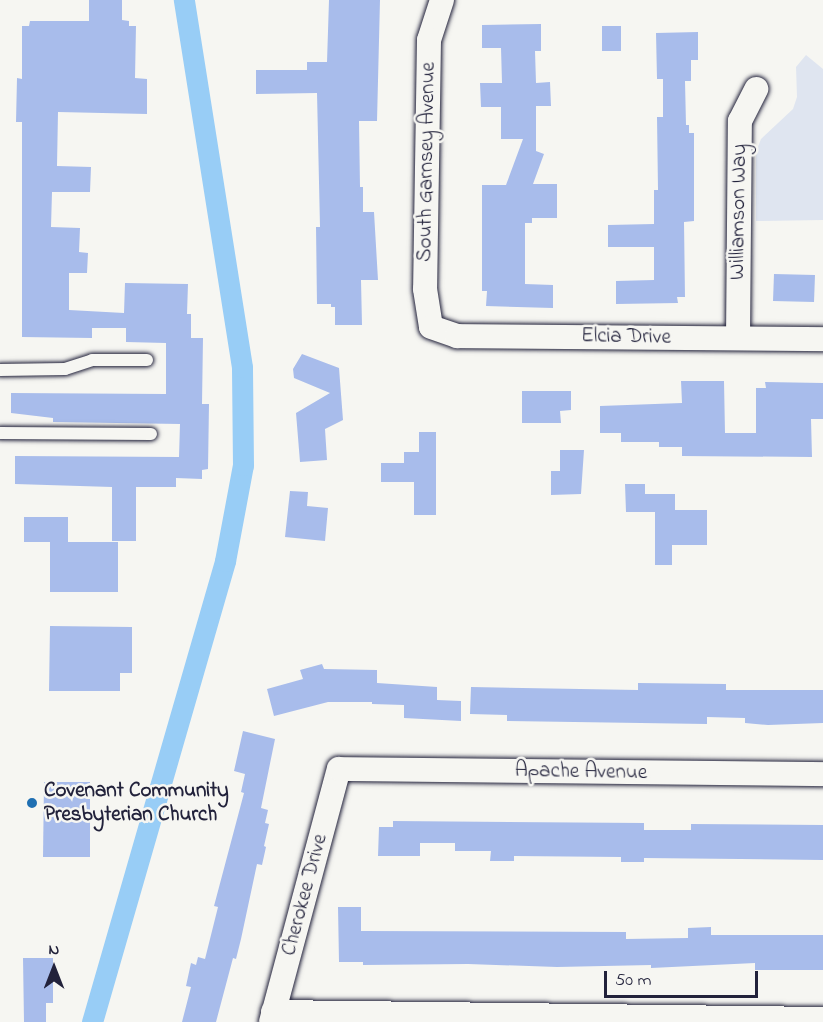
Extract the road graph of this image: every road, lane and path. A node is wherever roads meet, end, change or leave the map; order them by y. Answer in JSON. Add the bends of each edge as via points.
{"nodes":[{"id":1,"x":442,"y":0,"type":"edge"},
{"id":2,"x":756,"y":89,"type":"dead end"},
{"id":3,"x":431,"y":327,"type":"joint"},
{"id":4,"x":738,"y":338,"type":"junction"},
{"id":5,"x":823,"y":339,"type":"edge"},
{"id":6,"x":147,"y":360,"type":"dead end"},
{"id":7,"x":0,"y":370,"type":"edge"},
{"id":8,"x":0,"y":433,"type":"edge"},
{"id":9,"x":151,"y":434,"type":"dead end"},
{"id":10,"x":339,"y":769,"type":"joint"},
{"id":11,"x":823,"y":774,"type":"edge"},
{"id":12,"x":272,"y":1017,"type":"edge"},
{"id":13,"x":823,"y":1019,"type":"edge"}],
"edges":[{"from":1,"to":3,"type":"street","name":"South Garnsey Avenue","via":[[429,40],[425,290]]},
{"from":2,"to":4,"type":"street","name":"Williamson Way","via":[[740,121]]},
{"from":3,"to":4,"type":"street","name":"Elcia Drive","via":[[457,336]]},
{"from":4,"to":5,"type":"street","name":"Elcia Drive"},
{"from":6,"to":7,"type":"lane","via":[[92,360],[66,369]]},
{"from":8,"to":9,"type":"lane"},
{"from":10,"to":11,"type":"street","name":"Apache Avenue"},
{"from":10,"to":12,"type":"street","name":"Cherokee Drive"},
{"from":12,"to":13,"type":"street"}]}
